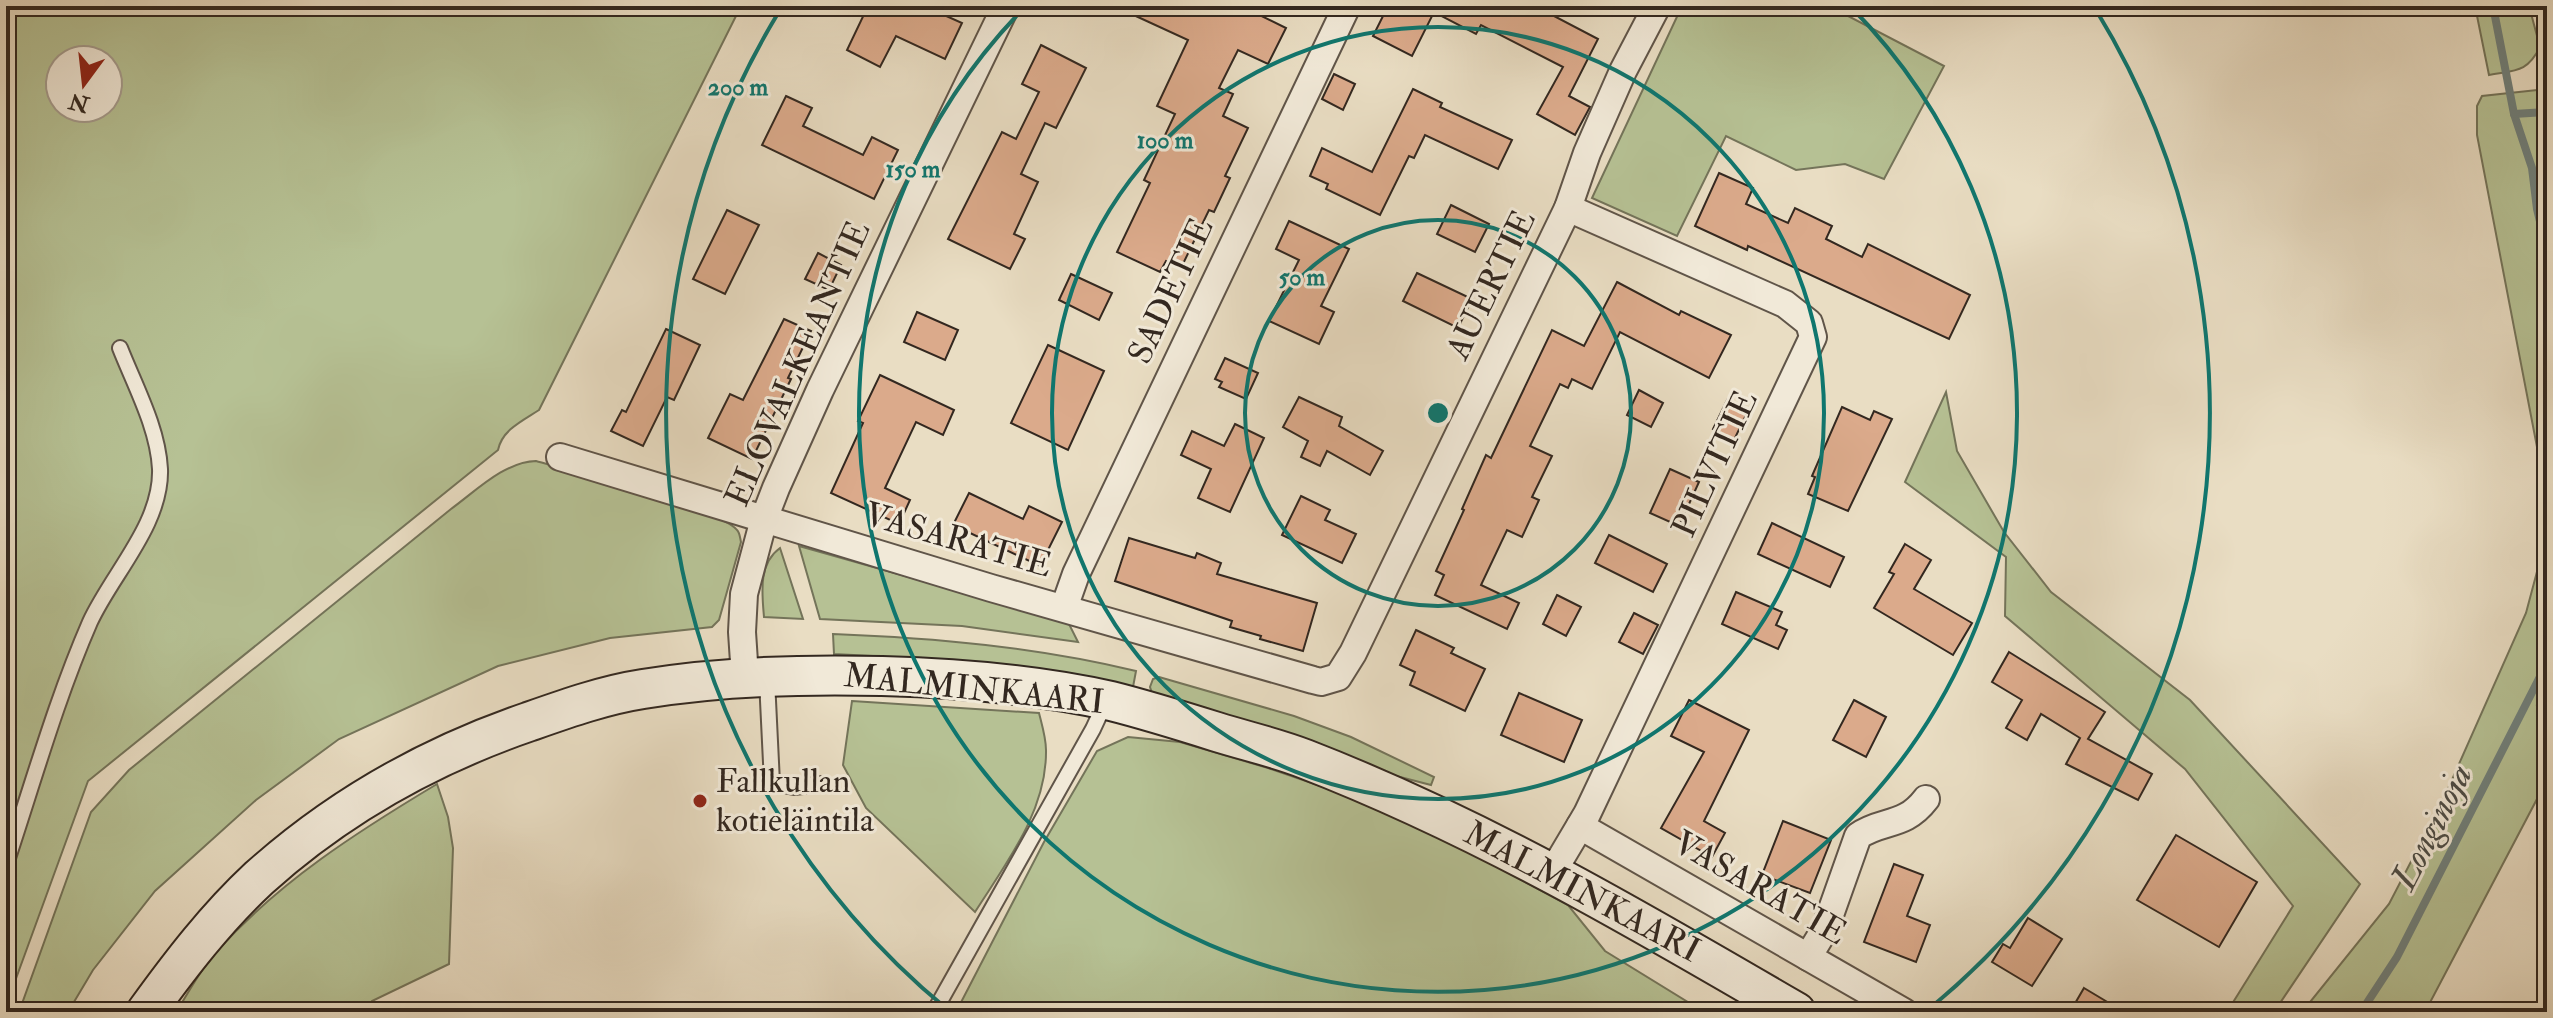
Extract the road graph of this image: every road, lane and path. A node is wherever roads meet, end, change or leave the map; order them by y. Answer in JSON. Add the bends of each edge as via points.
{"nodes":[{"id":1,"x":1006,"y":6,"type":"edge"},
{"id":2,"x":1347,"y":6,"type":"edge"},
{"id":3,"x":1657,"y":6,"type":"edge"},
{"id":4,"x":1568,"y":208,"type":"junction"},
{"id":5,"x":120,"y":348,"type":"dead end"},
{"id":6,"x":560,"y":457,"type":"dead end"},
{"id":7,"x":764,"y":519,"type":"junction"},
{"id":8,"x":1064,"y":608,"type":"junction"},
{"id":9,"x":756,"y":676,"type":"junction"},
{"id":10,"x":1338,"y":677,"type":"joint"},
{"id":11,"x":1107,"y":700,"type":"junction"},
{"id":12,"x":821,"y":784,"type":"dead end"},
{"id":13,"x":1926,"y":799,"type":"dead end"},
{"id":14,"x":1580,"y":826,"type":"junction"},
{"id":15,"x":6,"y":864,"type":"edge"},
{"id":16,"x":1552,"y":873,"type":"junction"},
{"id":17,"x":1808,"y":957,"type":"junction"},
{"id":18,"x":146,"y":1012,"type":"edge"},
{"id":19,"x":934,"y":1012,"type":"edge"},
{"id":20,"x":1796,"y":1012,"type":"edge"},
{"id":21,"x":1904,"y":1012,"type":"edge"}],
"edges":[{"from":1,"to":7,"type":"street","name":"ELOVALKEANTIE","via":[[820,390]]},
{"from":2,"to":8,"type":"street","name":"SADETIE"},
{"from":3,"to":4,"type":"street","name":"AUERTIE","via":[[1623,71]]},
{"from":4,"to":10,"type":"street","name":"AUERTIE"},
{"from":4,"to":14,"type":"street","name":"PILVITIE","via":[[1785,304],[1809,323],[1813,337]]},
{"from":5,"to":15,"type":"lane","via":[[152,432],[160,469],[157,495],[137,543],[90,623]]},
{"from":6,"to":7,"type":"street","name":"VASARATIE"},
{"from":7,"to":8,"type":"street","name":"VASARATIE"},
{"from":7,"to":9,"type":"street","name":"ELOVALKEANTIE","via":[[742,613]]},
{"from":8,"to":10,"type":"street","name":"VASARATIE","via":[[1313,680]]},
{"from":9,"to":11,"type":"main road","name":"MALMINKAARI","via":[[927,677]]},
{"from":9,"to":12,"type":"lane","via":[[772,783]]},
{"from":9,"to":18,"type":"main road","name":"MALMINKAARI","via":[[638,690],[587,703],[447,752],[401,777],[305,840],[258,880],[207,933]]},
{"from":11,"to":16,"type":"main road","name":"MALMINKAARI","via":[[1301,757],[1435,814]]},
{"from":11,"to":19,"type":"lane"},
{"from":13,"to":17,"type":"street","via":[[1917,811],[1858,836],[1825,929]]},
{"from":14,"to":16,"type":"street","name":"PILVITIE"},
{"from":14,"to":17,"type":"street","name":"VASARATIE"},
{"from":16,"to":20,"type":"main road","name":"MALMINKAARI"},
{"from":17,"to":21,"type":"street","name":"VASARATIE"}]}
